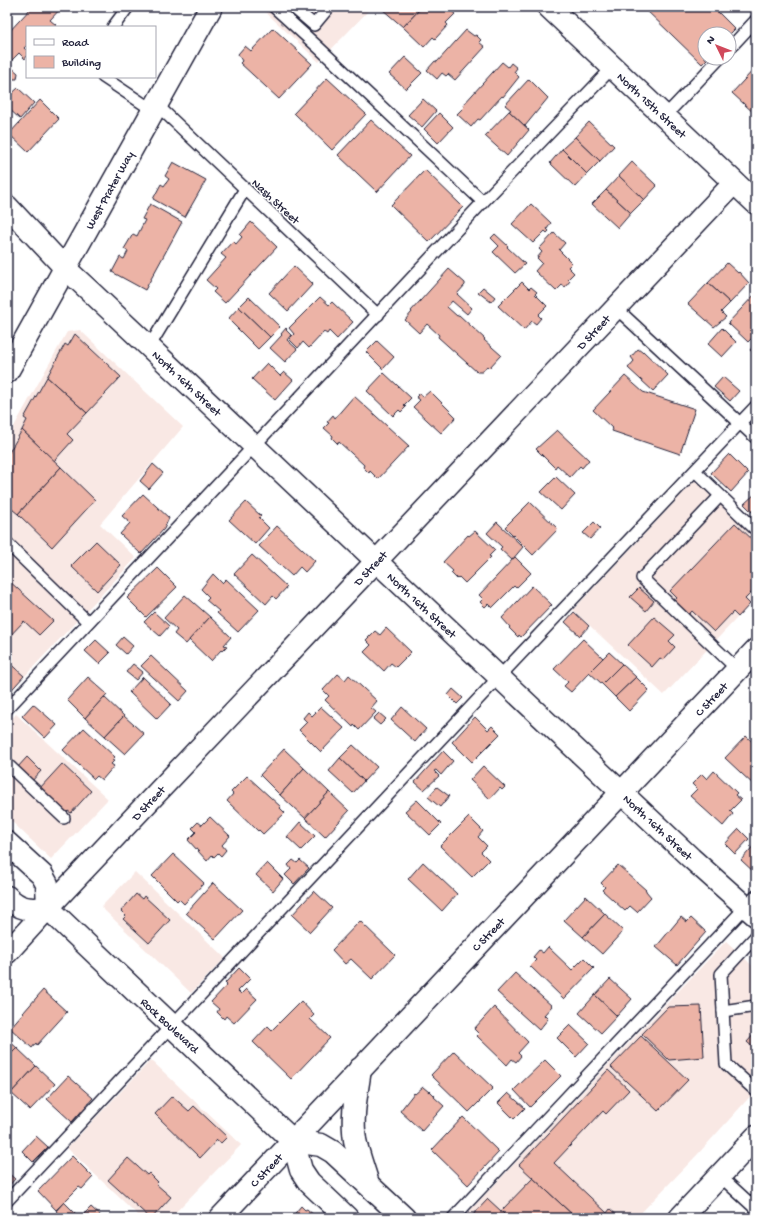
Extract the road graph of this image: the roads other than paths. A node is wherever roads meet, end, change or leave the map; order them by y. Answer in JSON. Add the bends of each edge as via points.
{"nodes":[{"id":1,"x":128,"y":7,"type":"edge"},
{"id":2,"x":211,"y":7,"type":"edge"},
{"id":3,"x":274,"y":7,"type":"edge"},
{"id":4,"x":293,"y":7,"type":"edge"},
{"id":5,"x":330,"y":7,"type":"edge"},
{"id":6,"x":549,"y":7,"type":"edge"},
{"id":7,"x":756,"y":20,"type":"edge"},
{"id":8,"x":114,"y":26,"type":"edge"},
{"id":9,"x":737,"y":40,"type":"edge"},
{"id":10,"x":712,"y":66,"type":"edge"},
{"id":11,"x":612,"y":68,"type":"junction"},
{"id":12,"x":105,"y":78,"type":"edge"},
{"id":13,"x":155,"y":108,"type":"junction"},
{"id":14,"x":664,"y":117,"type":"junction"},
{"id":15,"x":734,"y":183,"type":"junction"},
{"id":16,"x":245,"y":189,"type":"junction"},
{"id":17,"x":483,"y":202,"type":"junction"},
{"id":18,"x":756,"y":203,"type":"edge"},
{"id":19,"x":9,"y":213,"type":"edge"},
{"id":20,"x":65,"y":268,"type":"junction"},
{"id":21,"x":616,"y":308,"type":"junction"},
{"id":22,"x":378,"y":314,"type":"junction"},
{"id":23,"x":148,"y":347,"type":"junction"},
{"id":24,"x":7,"y":372,"type":"edge"},
{"id":25,"x":756,"y":406,"type":"edge"},
{"id":26,"x":740,"y":424,"type":"junction"},
{"id":27,"x":756,"y":438,"type":"edge"},
{"id":28,"x":254,"y":446,"type":"junction"},
{"id":29,"x":694,"y":471,"type":"junction"},
{"id":30,"x":720,"y":496,"type":"junction"},
{"id":31,"x":756,"y":530,"type":"edge"},
{"id":32,"x":7,"y":543,"type":"edge"},
{"id":33,"x":376,"y":562,"type":"junction"},
{"id":34,"x":88,"y":622,"type":"junction"},
{"id":35,"x":756,"y":650,"type":"edge"},
{"id":36,"x":738,"y":670,"type":"junction"},
{"id":37,"x":499,"y":677,"type":"junction"},
{"id":38,"x":7,"y":709,"type":"edge"},
{"id":39,"x":7,"y":764,"type":"edge"},
{"id":40,"x":622,"y":793,"type":"junction"},
{"id":41,"x":64,"y":818,"type":"dead end"},
{"id":42,"x":7,"y":843,"type":"edge"},
{"id":43,"x":7,"y":897,"type":"edge"},
{"id":44,"x":753,"y":906,"type":"edge"},
{"id":45,"x":48,"y":908,"type":"junction"},
{"id":46,"x":756,"y":936,"type":"edge"},
{"id":47,"x":7,"y":953,"type":"edge"},
{"id":48,"x":756,"y":1006,"type":"edge"},
{"id":49,"x":723,"y":1011,"type":"junction"},
{"id":50,"x":171,"y":1026,"type":"junction"},
{"id":51,"x":360,"y":1069,"type":"junction"},
{"id":52,"x":754,"y":1086,"type":"edge"},
{"id":53,"x":756,"y":1137,"type":"edge"},
{"id":54,"x":293,"y":1141,"type":"junction"},
{"id":55,"x":720,"y":1176,"type":"junction"},
{"id":56,"x":368,"y":1184,"type":"junction"},
{"id":57,"x":7,"y":1201,"type":"edge"},
{"id":58,"x":756,"y":1209,"type":"edge"},
{"id":59,"x":220,"y":1218,"type":"edge"},
{"id":60,"x":347,"y":1218,"type":"edge"},
{"id":61,"x":404,"y":1218,"type":"edge"},
{"id":62,"x":453,"y":1218,"type":"edge"},
{"id":63,"x":680,"y":1218,"type":"edge"}],
"edges":[{"from":1,"to":8,"type":"lane"},
{"from":2,"to":13,"type":"main road","name":"West Prater Way"},
{"from":3,"to":17,"type":"lane"},
{"from":4,"to":5,"type":"lane","via":[[314,25]]},
{"from":6,"to":11,"type":"main road","name":"North 15th Street"},
{"from":7,"to":9,"type":"lane"},
{"from":10,"to":14,"type":"lane"},
{"from":11,"to":14,"type":"main road","name":"North 15th Street"},
{"from":11,"to":17,"type":"lane"},
{"from":12,"to":13,"type":"lane","name":"Nash Street"},
{"from":13,"to":16,"type":"lane","name":"Nash Street"},
{"from":13,"to":20,"type":"main road","name":"West Prater Way"},
{"from":14,"to":15,"type":"main road","name":"North 15th Street"},
{"from":15,"to":18,"type":"main road","name":"North 15th Street"},
{"from":15,"to":21,"type":"street","name":"D Street"},
{"from":16,"to":22,"type":"lane","name":"Nash Street"},
{"from":16,"to":23,"type":"lane"},
{"from":17,"to":22,"type":"lane"},
{"from":19,"to":20,"type":"street","name":"North 16th Street"},
{"from":20,"to":23,"type":"street","name":"North 16th Street"},
{"from":20,"to":24,"type":"main road","name":"West Prater Way"},
{"from":21,"to":26,"type":"lane"},
{"from":21,"to":33,"type":"street","name":"D Street"},
{"from":22,"to":28,"type":"lane"},
{"from":23,"to":28,"type":"street","name":"North 16th Street"},
{"from":25,"to":26,"type":"lane"},
{"from":26,"to":27,"type":"lane"},
{"from":26,"to":29,"type":"lane"},
{"from":28,"to":33,"type":"street","name":"North 16th Street"},
{"from":28,"to":34,"type":"lane"},
{"from":29,"to":30,"type":"lane"},
{"from":29,"to":37,"type":"lane"},
{"from":30,"to":31,"type":"lane"},
{"from":30,"to":36,"type":"lane","via":[[642,578]]},
{"from":32,"to":34,"type":"lane"},
{"from":33,"to":37,"type":"street","name":"North 16th Street"},
{"from":33,"to":45,"type":"street","name":"D Street"},
{"from":34,"to":38,"type":"lane"},
{"from":35,"to":36,"type":"main road","name":"C Street"},
{"from":36,"to":40,"type":"main road","name":"C Street"},
{"from":37,"to":40,"type":"street","name":"North 16th Street"},
{"from":37,"to":50,"type":"lane"},
{"from":39,"to":41,"type":"lane"},
{"from":40,"to":44,"type":"street","name":"North 16th Street","via":[[691,858]]},
{"from":40,"to":51,"type":"main road","name":"C Street"},
{"from":42,"to":45,"type":"main road","via":[[42,875],[47,884]]},
{"from":43,"to":45,"type":"main road","via":[[14,904],[25,908]]},
{"from":44,"to":62,"type":"lane"},
{"from":45,"to":47,"type":"street","name":"D Street"},
{"from":45,"to":50,"type":"main road","name":"Rock Boulevard"},
{"from":46,"to":49,"type":"lane","via":[[721,974]]},
{"from":48,"to":49,"type":"lane"},
{"from":49,"to":52,"type":"lane","via":[[726,1064]]},
{"from":50,"to":54,"type":"main road","name":"Rock Boulevard"},
{"from":50,"to":57,"type":"lane"},
{"from":51,"to":54,"type":"main road","name":"C Street"},
{"from":51,"to":56,"type":"main road","via":[[354,1126],[356,1144]]},
{"from":53,"to":55,"type":"main road"},
{"from":54,"to":56,"type":"main road","via":[[321,1145],[333,1152]]},
{"from":54,"to":59,"type":"street","name":"C Street"},
{"from":54,"to":60,"type":"main road","name":"Rock Boulevard","via":[[302,1170],[309,1182]]},
{"from":55,"to":58,"type":"lane"},
{"from":55,"to":63,"type":"main road"},
{"from":56,"to":61,"type":"main road"}]}
